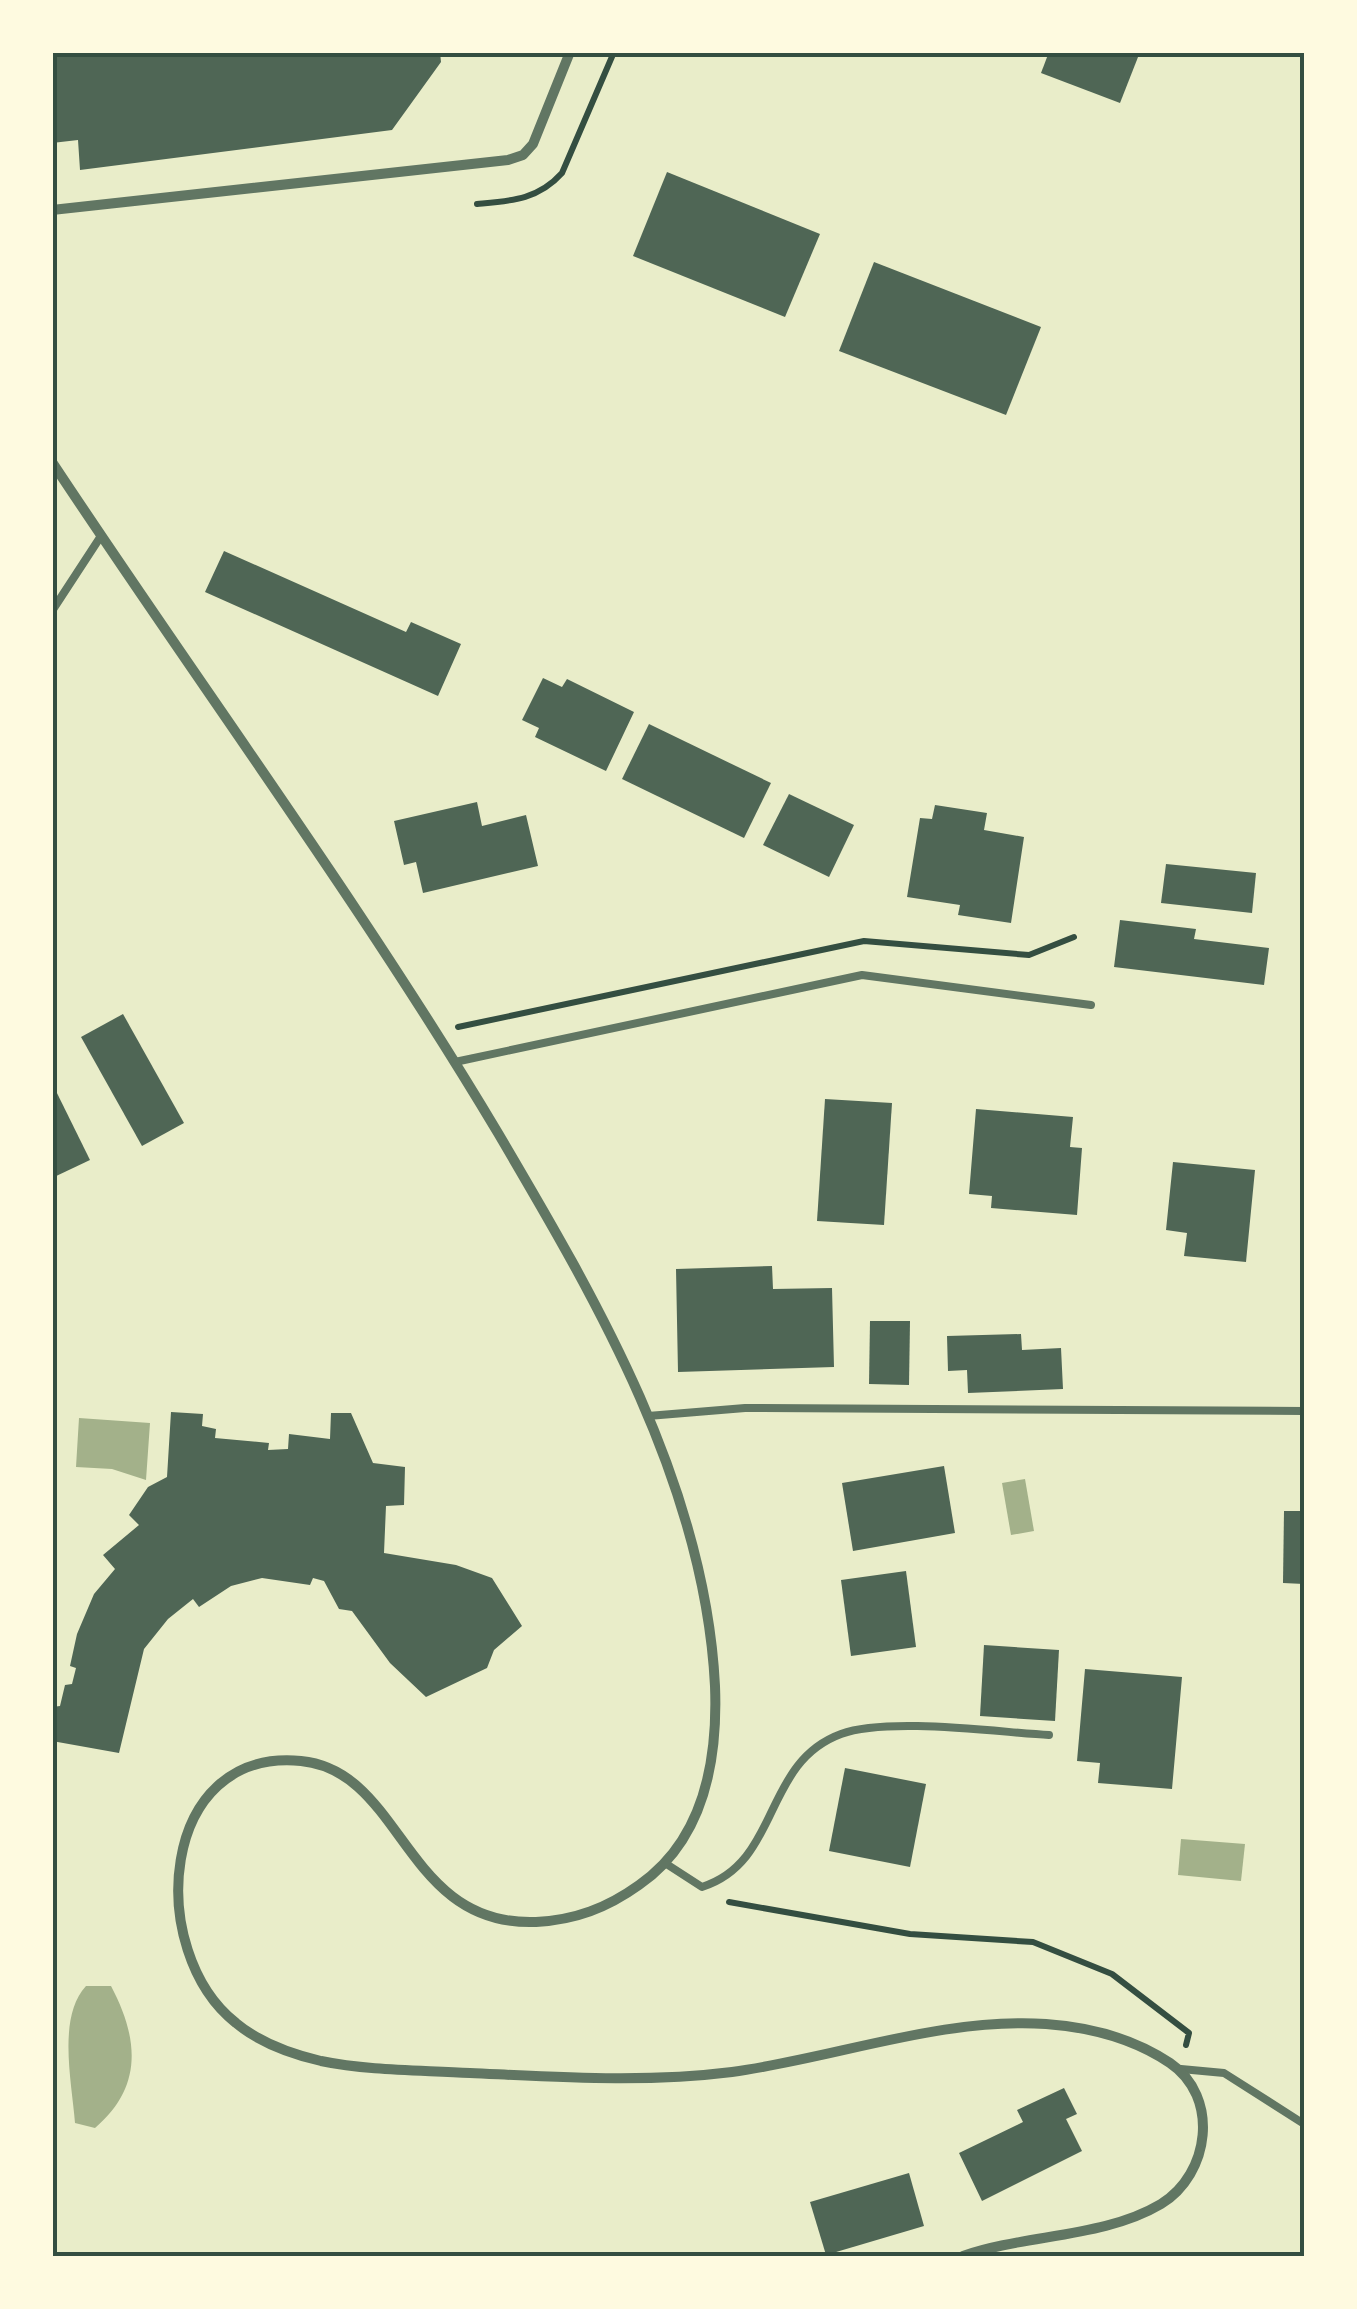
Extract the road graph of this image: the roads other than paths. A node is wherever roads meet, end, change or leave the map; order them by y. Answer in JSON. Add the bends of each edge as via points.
{"nodes":[{"id":1,"x":570,"y":52,"type":"edge"},
{"id":2,"x":52,"y":210,"type":"edge"},
{"id":3,"x":52,"y":462,"type":"edge"},
{"id":4,"x":101,"y":536,"type":"junction"},
{"id":5,"x":52,"y":610,"type":"edge"},
{"id":6,"x":1091,"y":1005,"type":"dead end"},
{"id":7,"x":455,"y":1062,"type":"junction"},
{"id":8,"x":1304,"y":1411,"type":"edge"},
{"id":9,"x":648,"y":1416,"type":"junction"},
{"id":10,"x":1048,"y":1735,"type":"dead end"},
{"id":11,"x":668,"y":1866,"type":"junction"},
{"id":12,"x":1180,"y":2068,"type":"junction"},
{"id":13,"x":1304,"y":2124,"type":"edge"},
{"id":14,"x":963,"y":2256,"type":"edge"}],
"edges":[{"from":1,"to":2,"type":"street","via":[[523,155]]},
{"from":3,"to":4,"type":"street"},
{"from":4,"to":5,"type":"lane"},
{"from":4,"to":7,"type":"street"},
{"from":6,"to":7,"type":"lane","via":[[862,975]]},
{"from":7,"to":9,"type":"street","via":[[589,1287]]},
{"from":8,"to":9,"type":"lane","via":[[745,1408]]},
{"from":9,"to":11,"type":"street","via":[[696,1562],[716,1696],[706,1784],[692,1830]]},
{"from":10,"to":11,"type":"lane","via":[[844,1732],[816,1746],[787,1779],[747,1860],[726,1879],[702,1887]]},
{"from":11,"to":12,"type":"street","via":[[621,1898],[571,1920],[516,1923],[478,1915],[444,1894],[346,1777],[318,1762],[278,1759],[243,1768],[203,1801],[183,1844],[176,1885],[190,1961],[210,1996],[233,2022],[269,2044],[315,2060],[612,2080],[729,2072],[987,2025],[1042,2023],[1086,2028]]},
{"from":12,"to":13,"type":"lane","via":[[1224,2072]]},
{"from":12,"to":14,"type":"street","via":[[1204,2131],[1201,2160],[1179,2192],[1122,2220]]}]}
